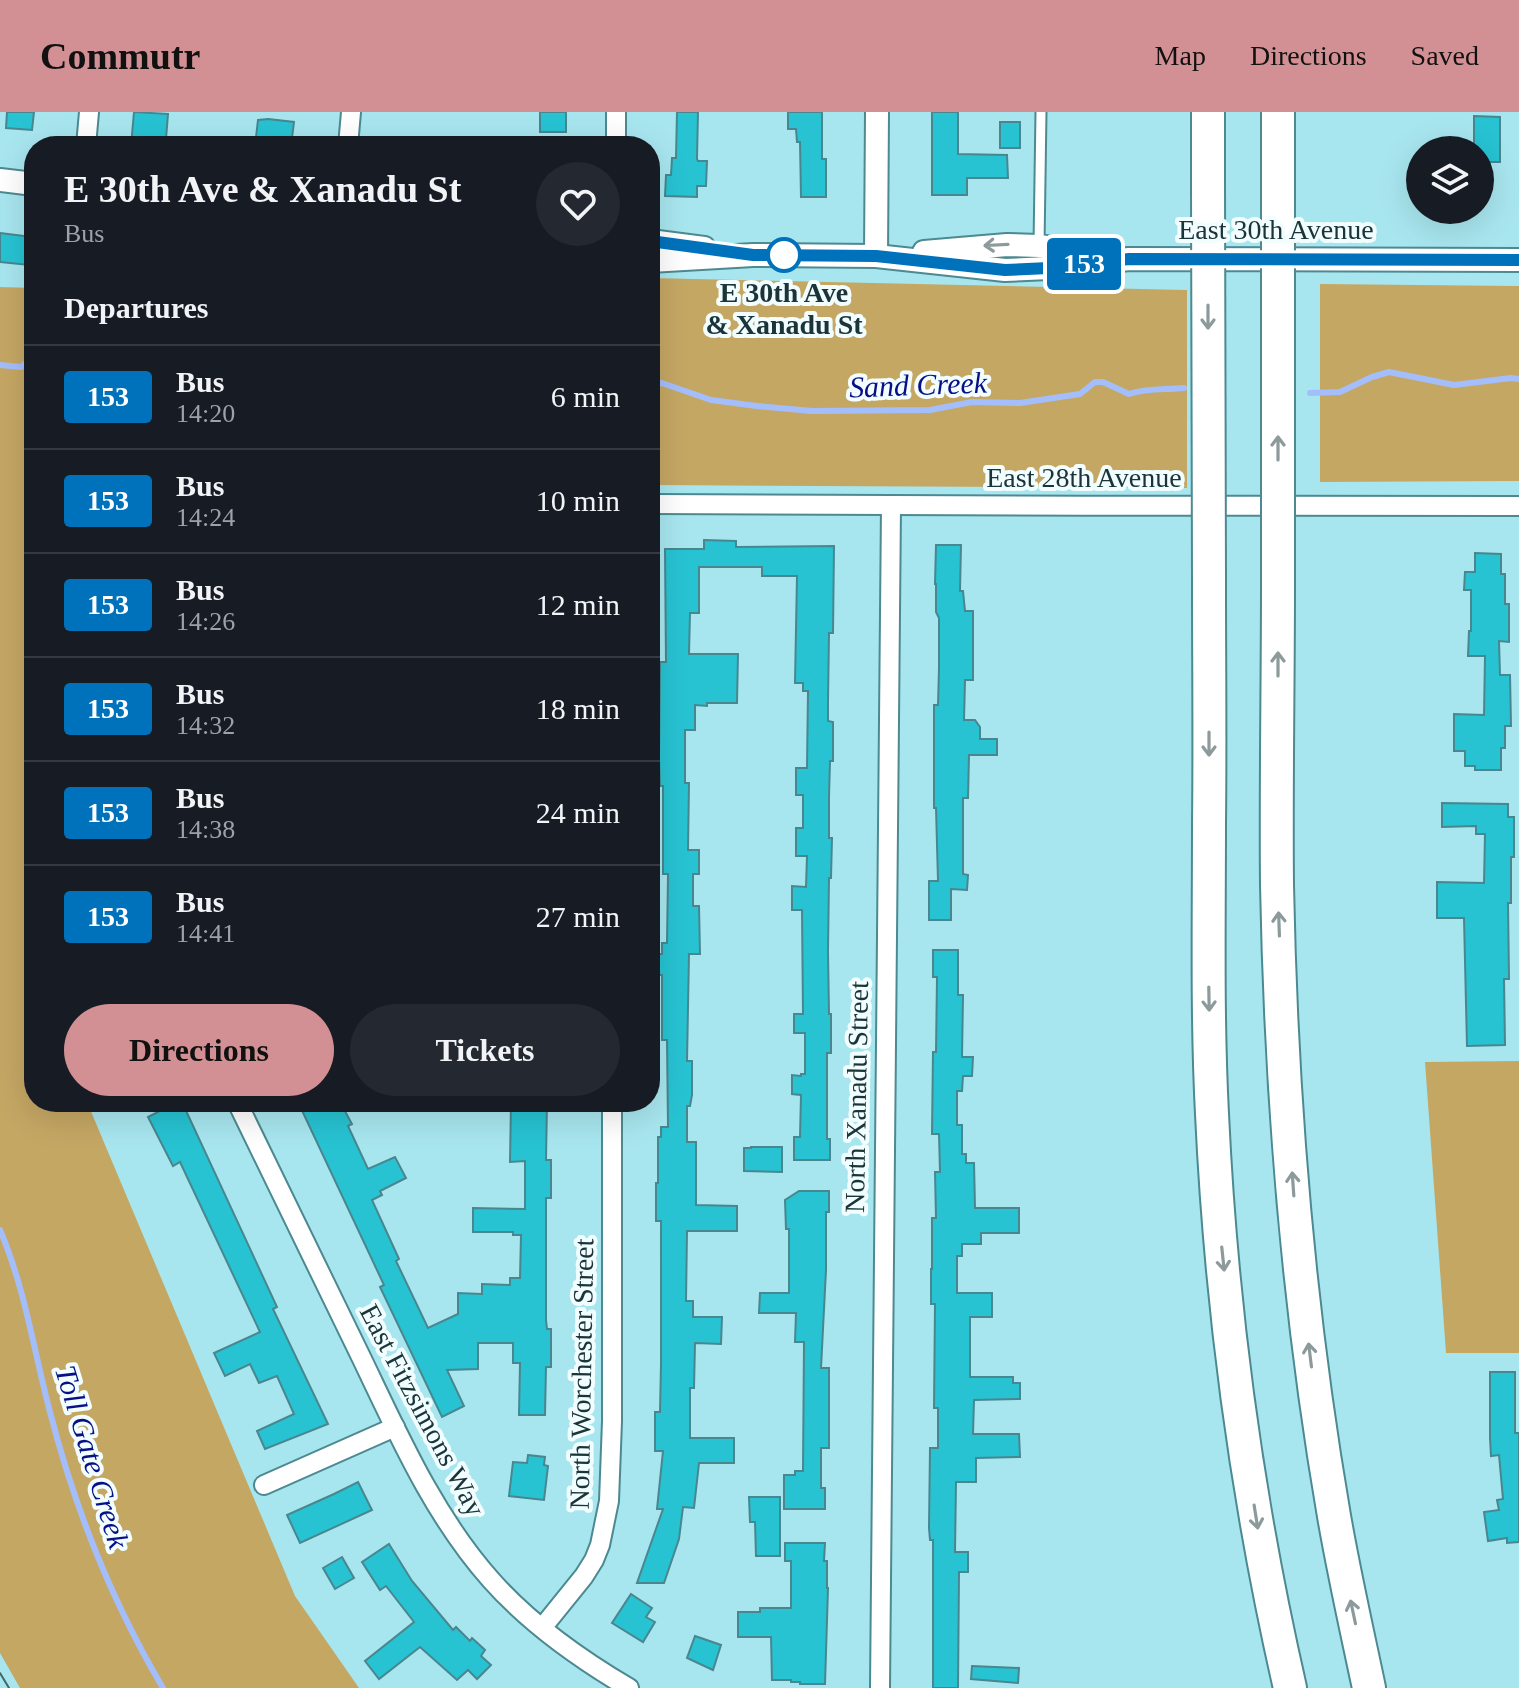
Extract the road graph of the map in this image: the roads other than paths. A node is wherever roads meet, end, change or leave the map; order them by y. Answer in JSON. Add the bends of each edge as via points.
{"nodes":[{"id":1,"x":89,"y":112,"type":"edge"},
{"id":2,"x":351,"y":112,"type":"edge"},
{"id":3,"x":616,"y":112,"type":"edge"},
{"id":4,"x":877,"y":112,"type":"edge"},
{"id":5,"x":1041,"y":112,"type":"edge"},
{"id":6,"x":1208,"y":112,"type":"edge"},
{"id":7,"x":1278,"y":112,"type":"edge"},
{"id":8,"x":87,"y":136,"type":"edge"},
{"id":9,"x":349,"y":136,"type":"edge"},
{"id":10,"x":616,"y":136,"type":"edge"},
{"id":11,"x":0,"y":180,"type":"edge"},
{"id":12,"x":24,"y":183,"type":"edge"},
{"id":13,"x":660,"y":242,"type":"edge"},
{"id":14,"x":1039,"y":246,"type":"junction"},
{"id":15,"x":753,"y":255,"type":"junction"},
{"id":16,"x":876,"y":256,"type":"junction"},
{"id":17,"x":1129,"y":259,"type":"junction"},
{"id":18,"x":660,"y":260,"type":"edge"},
{"id":19,"x":1519,"y":260,"type":"edge"},
{"id":20,"x":660,"y":504,"type":"edge"},
{"id":21,"x":891,"y":506,"type":"junction"},
{"id":22,"x":1519,"y":506,"type":"edge"},
{"id":23,"x":242,"y":1112,"type":"edge"},
{"id":24,"x":612,"y":1112,"type":"edge"},
{"id":25,"x":395,"y":1427,"type":"junction"},
{"id":26,"x":264,"y":1485,"type":"dead end"},
{"id":27,"x":542,"y":1628,"type":"junction"},
{"id":28,"x":629,"y":1688,"type":"edge"},
{"id":29,"x":880,"y":1688,"type":"edge"},
{"id":30,"x":1290,"y":1688,"type":"edge"},
{"id":31,"x":1369,"y":1688,"type":"edge"}],
"edges":[{"from":1,"to":8,"type":"street"},
{"from":2,"to":9,"type":"street"},
{"from":3,"to":10,"type":"street"},
{"from":4,"to":16,"type":"street"},
{"from":5,"to":14,"type":"lane"},
{"from":6,"to":30,"type":"highway","one_way":true,"bridge":true,"via":[[1209,980],[1215,1178],[1246,1457]]},
{"from":31,"to":7,"type":"highway","one_way":true,"bridge":true,"via":[[1326,1472],[1287,1109],[1277,885]]},
{"from":11,"to":12,"type":"street"},
{"from":13,"to":15,"type":"street","name":"East 30th Avenue"},
{"from":14,"to":16,"type":"street","name":"East 30th Avenue","one_way":true},
{"from":14,"to":17,"type":"street","name":"East 30th Avenue"},
{"from":15,"to":16,"type":"street","name":"East 30th Avenue"},
{"from":15,"to":18,"type":"street","name":"East 30th Avenue"},
{"from":16,"to":17,"type":"street","name":"East 30th Avenue","via":[[1005,270]]},
{"from":17,"to":19,"type":"street","name":"East 30th Avenue"},
{"from":20,"to":21,"type":"street","name":"East 28th Avenue"},
{"from":21,"to":22,"type":"street","name":"East 28th Avenue"},
{"from":21,"to":29,"type":"street","name":"North Xanadu Street"},
{"from":23,"to":25,"type":"street","name":"East Fitzsimons Way"},
{"from":24,"to":27,"type":"street","name":"North Worchester Street","via":[[607,1513],[594,1560]]},
{"from":25,"to":26,"type":"street"},
{"from":25,"to":27,"type":"street","name":"East Fitzsimons Way","via":[[469,1554]]},
{"from":27,"to":28,"type":"street","name":"East Fitzsimons Way"}]}
